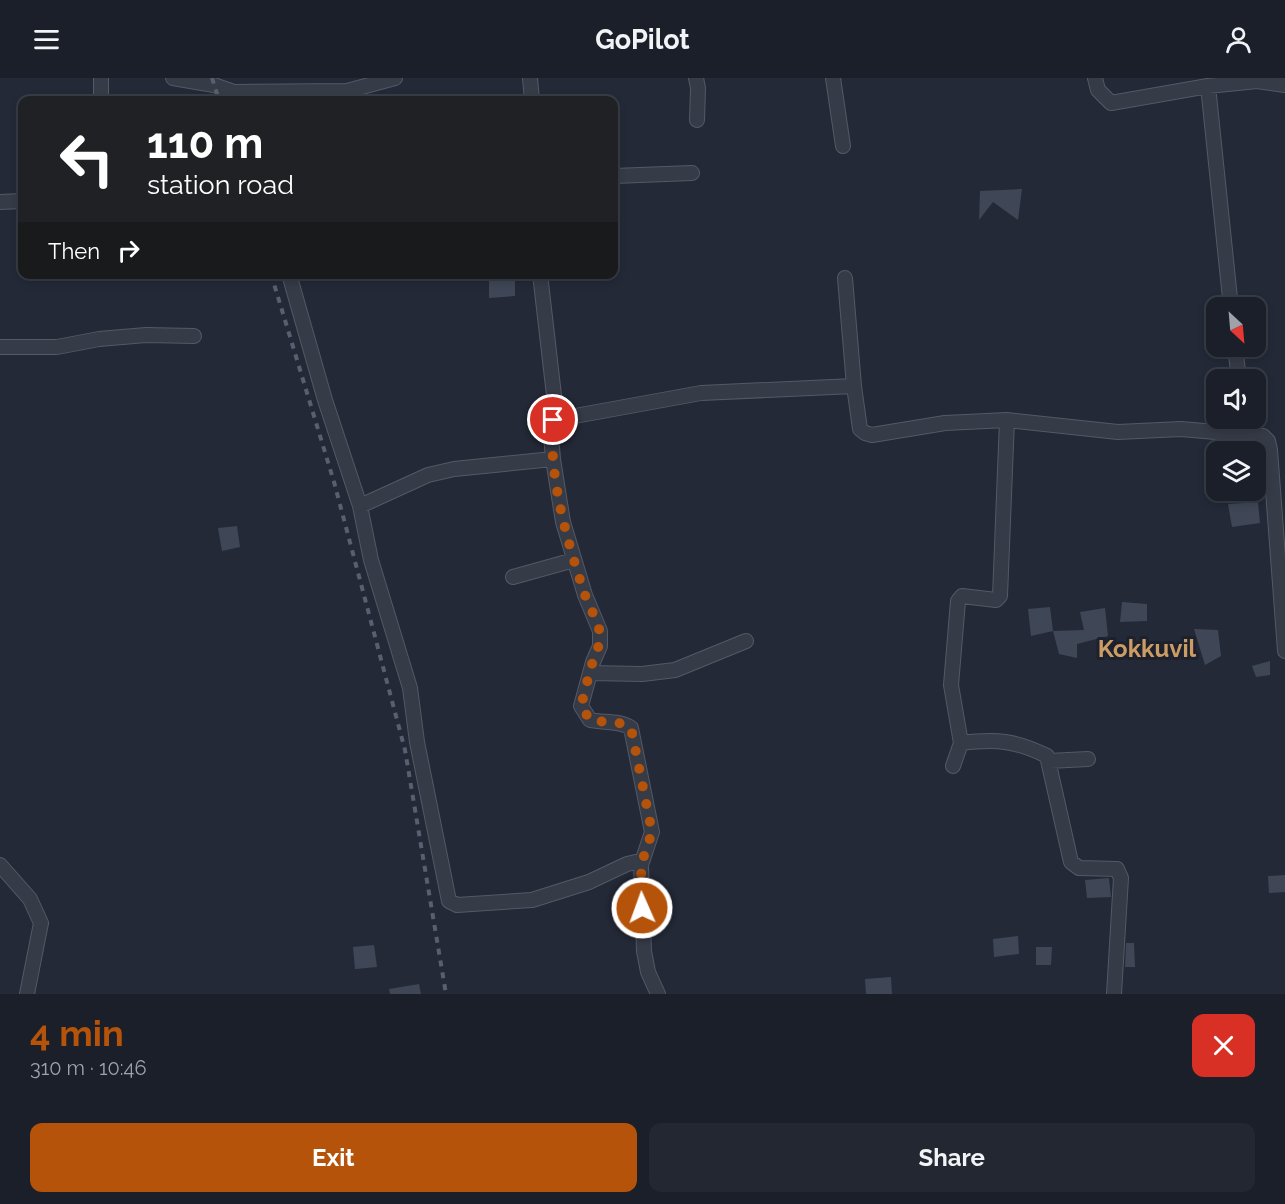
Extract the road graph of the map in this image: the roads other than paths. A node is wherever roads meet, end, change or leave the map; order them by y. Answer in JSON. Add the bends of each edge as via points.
{"nodes":[{"id":1,"x":101,"y":78,"type":"edge"},
{"id":2,"x":173,"y":78,"type":"edge"},
{"id":3,"x":230,"y":78,"type":"edge"},
{"id":4,"x":395,"y":78,"type":"edge"},
{"id":5,"x":530,"y":78,"type":"edge"},
{"id":6,"x":696,"y":78,"type":"edge"},
{"id":7,"x":833,"y":78,"type":"edge"},
{"id":8,"x":1095,"y":78,"type":"edge"},
{"id":9,"x":364,"y":82,"type":"edge"},
{"id":10,"x":1285,"y":85,"type":"edge"},
{"id":11,"x":1208,"y":86,"type":"junction"},
{"id":12,"x":101,"y":96,"type":"edge"},
{"id":13,"x":236,"y":96,"type":"edge"},
{"id":14,"x":347,"y":96,"type":"edge"},
{"id":15,"x":532,"y":96,"type":"edge"},
{"id":16,"x":697,"y":120,"type":"dead end"},
{"id":17,"x":843,"y":146,"type":"dead end"},
{"id":18,"x":692,"y":173,"type":"dead end"},
{"id":19,"x":618,"y":176,"type":"edge"},
{"id":20,"x":18,"y":201,"type":"edge"},
{"id":21,"x":0,"y":202,"type":"edge"},
{"id":22,"x":845,"y":278,"type":"dead end"},
{"id":23,"x":290,"y":279,"type":"edge"},
{"id":24,"x":541,"y":279,"type":"edge"},
{"id":25,"x":1230,"y":297,"type":"edge"},
{"id":26,"x":194,"y":336,"type":"dead end"},
{"id":27,"x":0,"y":347,"type":"edge"},
{"id":28,"x":854,"y":386,"type":"junction"},
{"id":29,"x":553,"y":420,"type":"junction"},
{"id":30,"x":1007,"y":420,"type":"junction"},
{"id":31,"x":1244,"y":429,"type":"edge"},
{"id":32,"x":1244,"y":434,"type":"junction"},
{"id":33,"x":553,"y":459,"type":"junction"},
{"id":34,"x":360,"y":507,"type":"junction"},
{"id":35,"x":574,"y":560,"type":"junction"},
{"id":36,"x":513,"y":577,"type":"dead end"},
{"id":37,"x":746,"y":641,"type":"dead end"},
{"id":38,"x":1285,"y":651,"type":"edge"},
{"id":39,"x":590,"y":673,"type":"junction"},
{"id":40,"x":961,"y":743,"type":"junction"},
{"id":41,"x":1088,"y":759,"type":"dead end"},
{"id":42,"x":1049,"y":761,"type":"junction"},
{"id":43,"x":953,"y":766,"type":"dead end"},
{"id":44,"x":0,"y":865,"type":"edge"},
{"id":45,"x":641,"y":865,"type":"junction"},
{"id":46,"x":27,"y":994,"type":"edge"},
{"id":47,"x":658,"y":994,"type":"edge"},
{"id":48,"x":1114,"y":994,"type":"edge"}],
"edges":[{"from":1,"to":12,"type":"street"},
{"from":2,"to":13,"type":"street","via":[[214,85]]},
{"from":3,"to":13,"type":"street"},
{"from":4,"to":9,"type":"street"},
{"from":5,"to":15,"type":"street"},
{"from":6,"to":16,"type":"street"},
{"from":7,"to":17,"type":"street"},
{"from":8,"to":11,"type":"street","via":[[1098,90],[1111,103]]},
{"from":9,"to":14,"type":"street"},
{"from":10,"to":11,"type":"street","via":[[1257,81]]},
{"from":11,"to":25,"type":"street"},
{"from":13,"to":14,"type":"street"},
{"from":18,"to":19,"type":"street"},
{"from":20,"to":21,"type":"street"},
{"from":22,"to":28,"type":"street"},
{"from":23,"to":34,"type":"street"},
{"from":24,"to":29,"type":"street","via":[[555,404]]},
{"from":26,"to":27,"type":"street","via":[[99,339],[57,348]]},
{"from":28,"to":29,"type":"street","via":[[701,393]]},
{"from":28,"to":30,"type":"street","via":[[860,429],[865,434],[945,423]]},
{"from":29,"to":33,"type":"street"},
{"from":30,"to":32,"type":"street","via":[[1118,432],[1181,429]]},
{"from":30,"to":40,"type":"street","via":[[1000,596],[996,600],[962,596],[958,601],[951,685]]},
{"from":31,"to":32,"type":"street"},
{"from":32,"to":38,"type":"street","via":[[1263,436],[1270,450]]},
{"from":33,"to":34,"type":"street","via":[[428,475]]},
{"from":33,"to":35,"type":"street","via":[[563,522]]},
{"from":34,"to":45,"type":"street","via":[[371,560],[410,688],[449,901],[457,905],[532,900],[589,882],[627,864],[640,861]]},
{"from":35,"to":36,"type":"street"},
{"from":35,"to":39,"type":"street","via":[[600,631],[600,646]]},
{"from":37,"to":39,"type":"street","via":[[675,670]]},
{"from":39,"to":45,"type":"street","via":[[581,706],[590,720],[624,723],[631,728],[652,832]]},
{"from":40,"to":42,"type":"street","via":[[994,740],[1017,744],[1047,756]]},
{"from":40,"to":43,"type":"street"},
{"from":41,"to":42,"type":"street"},
{"from":42,"to":48,"type":"street","via":[[1071,862],[1079,868],[1117,869],[1121,878]]},
{"from":44,"to":46,"type":"street","via":[[30,899],[41,923]]},
{"from":45,"to":47,"type":"street","via":[[644,951]]}]}
